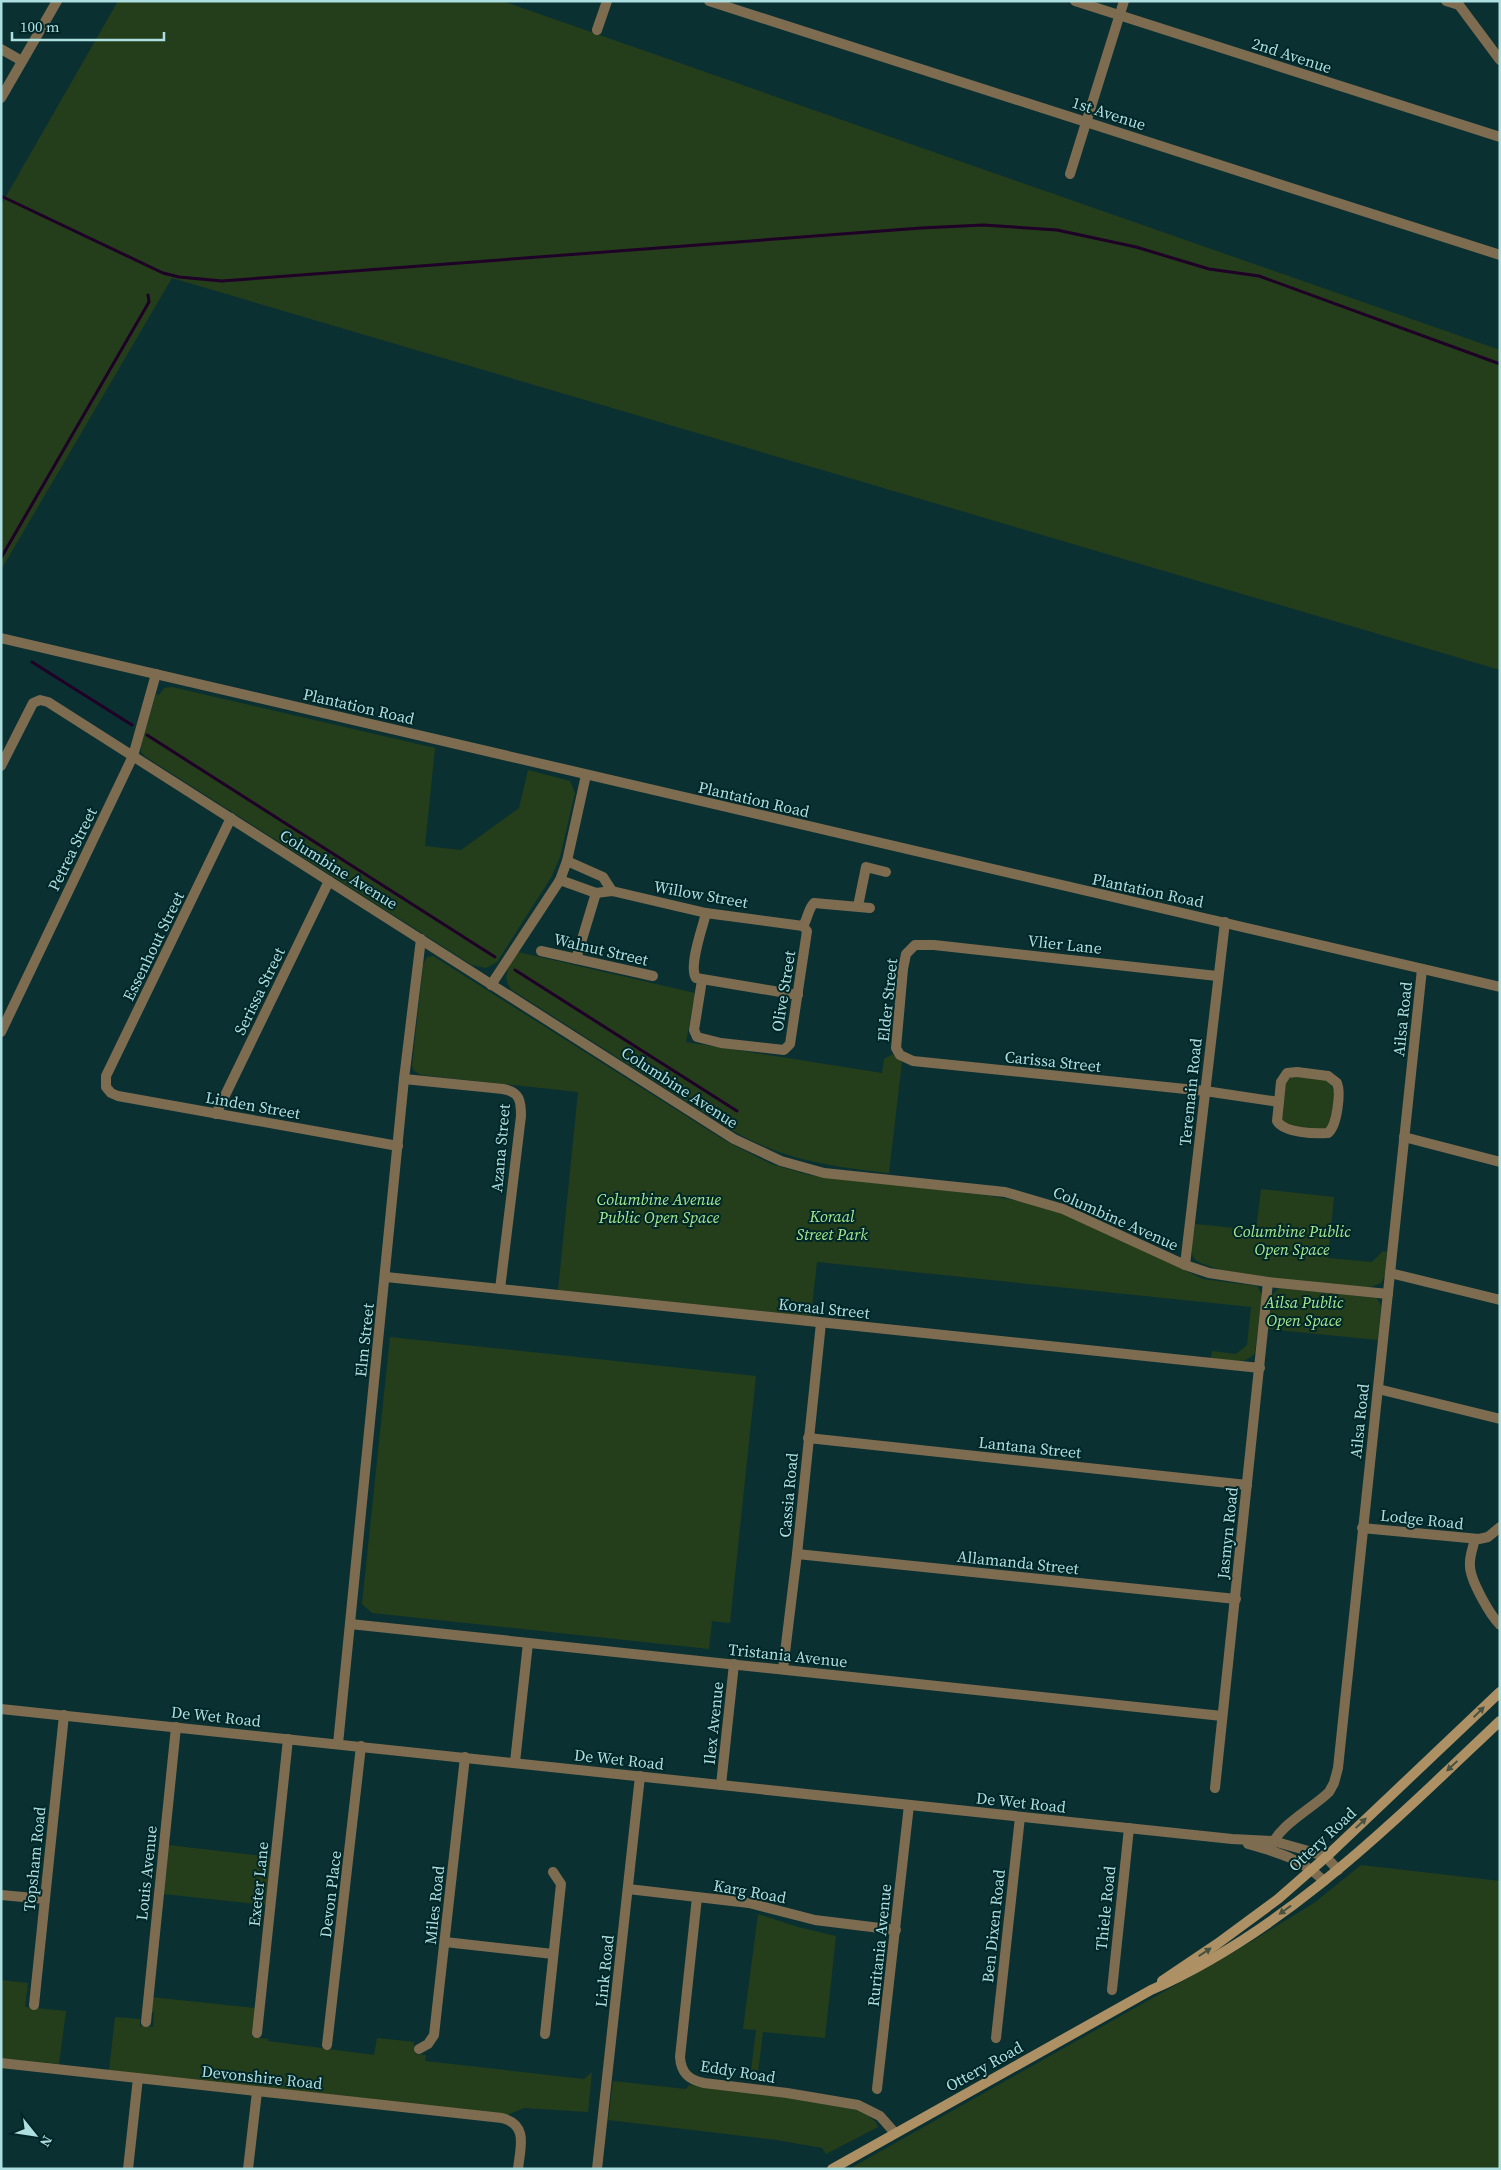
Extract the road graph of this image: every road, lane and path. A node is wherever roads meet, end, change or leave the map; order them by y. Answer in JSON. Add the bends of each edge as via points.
{"nodes":[{"id":1,"x":57,"y":1,"type":"edge"},
{"id":2,"x":607,"y":1,"type":"edge"},
{"id":3,"x":709,"y":1,"type":"edge"},
{"id":4,"x":1075,"y":1,"type":"edge"},
{"id":5,"x":1124,"y":1,"type":"edge"},
{"id":6,"x":1446,"y":1,"type":"edge"},
{"id":7,"x":1458,"y":3,"type":"edge"},
{"id":8,"x":1119,"y":16,"type":"junction"},
{"id":9,"x":597,"y":30,"type":"dead end"},
{"id":10,"x":1,"y":49,"type":"edge"},
{"id":11,"x":1500,"y":60,"type":"edge"},
{"id":12,"x":22,"y":61,"type":"junction"},
{"id":13,"x":1,"y":98,"type":"edge"},
{"id":14,"x":1086,"y":122,"type":"junction"},
{"id":15,"x":1500,"y":137,"type":"edge"},
{"id":16,"x":1070,"y":174,"type":"dead end"},
{"id":17,"x":1500,"y":255,"type":"edge"},
{"id":18,"x":1,"y":638,"type":"edge"},
{"id":19,"x":156,"y":674,"type":"junction"},
{"id":20,"x":133,"y":756,"type":"junction"},
{"id":21,"x":1,"y":766,"type":"edge"},
{"id":22,"x":586,"y":775,"type":"junction"},
{"id":23,"x":232,"y":818,"type":"junction"},
{"id":24,"x":567,"y":861,"type":"junction"},
{"id":25,"x":886,"y":872,"type":"dead end"},
{"id":26,"x":560,"y":880,"type":"junction"},
{"id":27,"x":329,"y":881,"type":"junction"},
{"id":28,"x":612,"y":891,"type":"junction"},
{"id":29,"x":596,"y":893,"type":"junction"},
{"id":30,"x":858,"y":906,"type":"junction"},
{"id":31,"x":870,"y":908,"type":"dead end"},
{"id":32,"x":706,"y":912,"type":"junction"},
{"id":33,"x":1225,"y":922,"type":"junction"},
{"id":34,"x":803,"y":926,"type":"junction"},
{"id":35,"x":421,"y":939,"type":"junction"},
{"id":36,"x":911,"y":948,"type":"joint"},
{"id":37,"x":541,"y":950,"type":"dead end"},
{"id":38,"x":576,"y":959,"type":"junction"},
{"id":39,"x":1422,"y":969,"type":"junction"},
{"id":40,"x":654,"y":976,"type":"dead end"},
{"id":41,"x":1217,"y":976,"type":"junction"},
{"id":42,"x":702,"y":980,"type":"junction"},
{"id":43,"x":491,"y":985,"type":"junction"},
{"id":44,"x":1500,"y":987,"type":"edge"},
{"id":45,"x":798,"y":995,"type":"junction"},
{"id":46,"x":1,"y":1032,"type":"edge"},
{"id":47,"x":900,"y":1055,"type":"joint"},
{"id":48,"x":404,"y":1079,"type":"junction"},
{"id":49,"x":106,"y":1087,"type":"joint"},
{"id":50,"x":1205,"y":1091,"type":"junction"},
{"id":51,"x":1278,"y":1102,"type":"junction"},
{"id":52,"x":216,"y":1114,"type":"junction"},
{"id":53,"x":1404,"y":1137,"type":"junction"},
{"id":54,"x":398,"y":1146,"type":"junction"},
{"id":55,"x":1500,"y":1162,"type":"edge"},
{"id":56,"x":1185,"y":1265,"type":"junction"},
{"id":57,"x":1390,"y":1273,"type":"junction"},
{"id":58,"x":386,"y":1276,"type":"junction"},
{"id":59,"x":1268,"y":1282,"type":"junction"},
{"id":60,"x":500,"y":1289,"type":"junction"},
{"id":61,"x":1388,"y":1294,"type":"junction"},
{"id":62,"x":1500,"y":1300,"type":"edge"},
{"id":63,"x":821,"y":1323,"type":"junction"},
{"id":64,"x":1260,"y":1368,"type":"junction"},
{"id":65,"x":1378,"y":1389,"type":"junction"},
{"id":66,"x":1500,"y":1419,"type":"edge"},
{"id":67,"x":808,"y":1438,"type":"junction"},
{"id":68,"x":1247,"y":1486,"type":"junction"},
{"id":69,"x":1500,"y":1527,"type":"edge"},
{"id":70,"x":1362,"y":1528,"type":"junction"},
{"id":71,"x":1475,"y":1539,"type":"junction"},
{"id":72,"x":797,"y":1554,"type":"junction"},
{"id":73,"x":1236,"y":1599,"type":"junction"},
{"id":74,"x":350,"y":1624,"type":"junction"},
{"id":75,"x":1500,"y":1625,"type":"edge"},
{"id":76,"x":528,"y":1643,"type":"junction"},
{"id":77,"x":734,"y":1664,"type":"junction"},
{"id":78,"x":783,"y":1670,"type":"junction"},
{"id":79,"x":1500,"y":1692,"type":"edge"},
{"id":80,"x":1,"y":1709,"type":"edge"},
{"id":81,"x":64,"y":1715,"type":"junction"},
{"id":82,"x":1222,"y":1716,"type":"junction"},
{"id":83,"x":1500,"y":1721,"type":"edge"},
{"id":84,"x":176,"y":1727,"type":"junction"},
{"id":85,"x":288,"y":1739,"type":"junction"},
{"id":86,"x":338,"y":1744,"type":"junction"},
{"id":87,"x":361,"y":1746,"type":"junction"},
{"id":88,"x":465,"y":1757,"type":"junction"},
{"id":89,"x":515,"y":1762,"type":"junction"},
{"id":90,"x":640,"y":1776,"type":"junction"},
{"id":91,"x":721,"y":1785,"type":"junction"},
{"id":92,"x":1215,"y":1788,"type":"dead end"},
{"id":93,"x":909,"y":1805,"type":"junction"},
{"id":94,"x":1020,"y":1817,"type":"junction"},
{"id":95,"x":1129,"y":1828,"type":"junction"},
{"id":96,"x":1272,"y":1846,"type":"junction"},
{"id":97,"x":1326,"y":1857,"type":"junction"},
{"id":98,"x":1312,"y":1869,"type":"junction"},
{"id":99,"x":1338,"y":1870,"type":"junction"},
{"id":100,"x":553,"y":1872,"type":"dead end"},
{"id":101,"x":1324,"y":1881,"type":"junction"},
{"id":102,"x":628,"y":1889,"type":"junction"},
{"id":103,"x":1,"y":1895,"type":"edge"},
{"id":104,"x":698,"y":1897,"type":"junction"},
{"id":105,"x":45,"y":1899,"type":"junction"},
{"id":106,"x":896,"y":1930,"type":"junction"},
{"id":107,"x":445,"y":1942,"type":"junction"},
{"id":108,"x":553,"y":1954,"type":"junction"},
{"id":109,"x":1112,"y":1990,"type":"dead end"},
{"id":110,"x":1151,"y":1990,"type":"junction"},
{"id":111,"x":34,"y":2005,"type":"dead end"},
{"id":112,"x":146,"y":2022,"type":"dead end"},
{"id":113,"x":257,"y":2033,"type":"dead end"},
{"id":114,"x":545,"y":2034,"type":"dead end"},
{"id":115,"x":996,"y":2038,"type":"dead end"},
{"id":116,"x":327,"y":2045,"type":"dead end"},
{"id":117,"x":419,"y":2048,"type":"dead end"},
{"id":118,"x":1,"y":2063,"type":"edge"},
{"id":119,"x":138,"y":2078,"type":"junction"},
{"id":120,"x":877,"y":2089,"type":"dead end"},
{"id":121,"x":257,"y":2092,"type":"junction"},
{"id":122,"x":895,"y":2133,"type":"junction"},
{"id":123,"x":128,"y":2169,"type":"edge"},
{"id":124,"x":248,"y":2169,"type":"edge"},
{"id":125,"x":518,"y":2169,"type":"edge"},
{"id":126,"x":597,"y":2169,"type":"edge"},
{"id":127,"x":832,"y":2169,"type":"edge"}],
"edges":[{"from":1,"to":12,"type":"street"},
{"from":2,"to":9,"type":"street"},
{"from":3,"to":14,"type":"street","name":"1st Avenue"},
{"from":4,"to":8,"type":"street","name":"2nd Avenue"},
{"from":5,"to":8,"type":"street"},
{"from":6,"to":7,"type":"street"},
{"from":7,"to":11,"type":"street"},
{"from":8,"to":14,"type":"street"},
{"from":8,"to":15,"type":"street","name":"2nd Avenue"},
{"from":10,"to":12,"type":"street"},
{"from":12,"to":13,"type":"street"},
{"from":14,"to":16,"type":"street"},
{"from":14,"to":17,"type":"street","name":"1st Avenue"},
{"from":18,"to":19,"type":"street","name":"Plantation Road"},
{"from":19,"to":20,"type":"street","name":"Petrea Street"},
{"from":19,"to":22,"type":"street","name":"Plantation Road"},
{"from":20,"to":21,"type":"street","name":"Columbine Avenue","via":[[48,702],[36,701],[28,710]]},
{"from":20,"to":23,"type":"street","name":"Columbine Avenue"},
{"from":20,"to":46,"type":"street","name":"Petrea Street"},
{"from":22,"to":24,"type":"street"},
{"from":22,"to":33,"type":"street","name":"Plantation Road"},
{"from":23,"to":27,"type":"street","name":"Columbine Avenue"},
{"from":23,"to":49,"type":"street","name":"Essenhout Street","via":[[106,1076]]},
{"from":24,"to":26,"type":"street"},
{"from":24,"to":28,"type":"street","via":[[603,876]]},
{"from":25,"to":30,"type":"street","via":[[866,868]]},
{"from":26,"to":29,"type":"street","name":"Willow Street"},
{"from":26,"to":43,"type":"street"},
{"from":27,"to":35,"type":"street","name":"Columbine Avenue"},
{"from":27,"to":52,"type":"street","name":"Serissa Street"},
{"from":28,"to":29,"type":"street","name":"Willow Street"},
{"from":28,"to":32,"type":"street","name":"Willow Street"},
{"from":29,"to":38,"type":"street"},
{"from":30,"to":31,"type":"street"},
{"from":30,"to":34,"type":"street","via":[[814,903]]},
{"from":32,"to":34,"type":"street","name":"Willow Street"},
{"from":32,"to":42,"type":"street","via":[[693,971],[696,978]]},
{"from":33,"to":39,"type":"street","name":"Plantation Road"},
{"from":33,"to":41,"type":"street","name":"Teremain Road"},
{"from":34,"to":45,"type":"street","name":"Olive Street","via":[[807,935]]},
{"from":35,"to":43,"type":"street","name":"Columbine Avenue"},
{"from":35,"to":48,"type":"street","name":"Elm Street"},
{"from":36,"to":41,"type":"street","name":"Vlier Lane","via":[[934,945]]},
{"from":36,"to":47,"type":"street","name":"Elder Street","via":[[902,969],[895,1042]]},
{"from":37,"to":38,"type":"street","name":"Walnut Street"},
{"from":38,"to":40,"type":"street","name":"Walnut Street"},
{"from":39,"to":44,"type":"street","name":"Plantation Road"},
{"from":39,"to":53,"type":"street","name":"Ailsa Road"},
{"from":41,"to":50,"type":"street","name":"Teremain Road"},
{"from":42,"to":45,"type":"street"},
{"from":42,"to":45,"type":"street","name":"Olive Street","via":[[694,1033],[703,1040],[721,1043],[780,1051],[787,1049]]},
{"from":43,"to":56,"type":"street","name":"Columbine Avenue","via":[[734,1139],[774,1159],[824,1173],[1005,1192],[1032,1198],[1090,1220]]},
{"from":47,"to":50,"type":"street","name":"Carissa Street","via":[[926,1063]]},
{"from":48,"to":54,"type":"street","name":"Elm Street"},
{"from":48,"to":60,"type":"street","name":"Azana Street","via":[[504,1089],[515,1092],[520,1099],[521,1116]]},
{"from":49,"to":52,"type":"street","name":"Linden Street","via":[[115,1095]]},
{"from":50,"to":51,"type":"street","name":"Carissa Street"},
{"from":50,"to":56,"type":"street","name":"Teremain Road"},
{"from":51,"to":51,"type":"street","via":[[1277,1121],[1281,1126],[1328,1133],[1334,1126],[1339,1086],[1328,1076],[1287,1074],[1281,1080]]},
{"from":52,"to":54,"type":"street","name":"Linden Street"},
{"from":53,"to":55,"type":"street"},
{"from":53,"to":57,"type":"street","name":"Ailsa Road"},
{"from":54,"to":58,"type":"street","name":"Elm Street"},
{"from":56,"to":59,"type":"street","name":"Columbine Avenue","via":[[1209,1273]]},
{"from":57,"to":61,"type":"street","name":"Ailsa Road"},
{"from":57,"to":62,"type":"street"},
{"from":58,"to":60,"type":"street","name":"Koraal Street"},
{"from":58,"to":74,"type":"street","name":"Elm Street"},
{"from":59,"to":61,"type":"street","name":"Columbine Avenue"},
{"from":59,"to":64,"type":"street","name":"Jasmyn Road"},
{"from":60,"to":63,"type":"street","name":"Koraal Street"},
{"from":61,"to":65,"type":"street","name":"Ailsa Road"},
{"from":63,"to":64,"type":"street","name":"Koraal Street"},
{"from":63,"to":67,"type":"street","name":"Cassia Road"},
{"from":64,"to":68,"type":"street","name":"Jasmyn Road"},
{"from":65,"to":66,"type":"street"},
{"from":65,"to":70,"type":"street","name":"Ailsa Road"},
{"from":67,"to":68,"type":"street","name":"Lantana Street"},
{"from":67,"to":72,"type":"street","name":"Cassia Road"},
{"from":68,"to":73,"type":"street","name":"Jasmyn Road"},
{"from":69,"to":71,"type":"street","via":[[1488,1537]]},
{"from":70,"to":71,"type":"street","name":"Lodge Road"},
{"from":70,"to":96,"type":"street","name":"Ailsa Road","via":[[1337,1776],[1324,1797],[1280,1833]]},
{"from":71,"to":75,"type":"street","name":"Lodge Road","via":[[1470,1571]]},
{"from":72,"to":73,"type":"street","name":"Allamanda Street"},
{"from":72,"to":78,"type":"street","name":"Cassia Road"},
{"from":73,"to":82,"type":"street","name":"Jasmyn Road"},
{"from":74,"to":76,"type":"street","name":"Tristania Avenue"},
{"from":74,"to":86,"type":"street","name":"Elm Street"},
{"from":76,"to":77,"type":"street","name":"Tristania Avenue"},
{"from":76,"to":89,"type":"street"},
{"from":77,"to":78,"type":"street","name":"Tristania Avenue"},
{"from":77,"to":91,"type":"street","name":"Ilex Avenue"},
{"from":78,"to":82,"type":"street","name":"Tristania Avenue"},
{"from":97,"to":79,"type":"main road","name":"Ottery Road","one_way":true},
{"from":80,"to":81,"type":"street","name":"De Wet Road"},
{"from":81,"to":84,"type":"street","name":"De Wet Road"},
{"from":81,"to":105,"type":"street","name":"Topsham Road"},
{"from":82,"to":92,"type":"street","name":"Jasmyn Road"},
{"from":83,"to":99,"type":"main road","name":"Ottery Road","one_way":true},
{"from":84,"to":85,"type":"street","name":"De Wet Road"},
{"from":84,"to":112,"type":"street","name":"Louis Avenue"},
{"from":85,"to":86,"type":"street","name":"De Wet Road"},
{"from":85,"to":113,"type":"street","name":"Exeter Lane"},
{"from":86,"to":87,"type":"street","name":"De Wet Road"},
{"from":87,"to":88,"type":"street","name":"De Wet Road"},
{"from":87,"to":116,"type":"street","name":"Devon Place"},
{"from":88,"to":89,"type":"street","name":"De Wet Road"},
{"from":88,"to":107,"type":"street","name":"Miles Road"},
{"from":89,"to":90,"type":"street","name":"De Wet Road"},
{"from":90,"to":91,"type":"street","name":"De Wet Road"},
{"from":90,"to":102,"type":"street","name":"Link Road"},
{"from":91,"to":93,"type":"street","name":"De Wet Road"},
{"from":93,"to":94,"type":"street","name":"De Wet Road"},
{"from":93,"to":106,"type":"street","name":"Ruritania Avenue"},
{"from":94,"to":95,"type":"street","name":"De Wet Road"},
{"from":94,"to":115,"type":"street","name":"Ben Dixen Road"},
{"from":95,"to":96,"type":"street","name":"De Wet Road"},
{"from":95,"to":109,"type":"street","name":"Thiele Road"},
{"from":96,"to":97,"type":"street","name":"De Wet Road"},
{"from":96,"to":98,"type":"street","name":"De Wet Road"},
{"from":97,"to":98,"type":"main road","name":"Ottery Road"},
{"from":97,"to":99,"type":"street"},
{"from":98,"to":101,"type":"street","name":"De Wet Road"},
{"from":110,"to":98,"type":"main road","name":"Ottery Road","one_way":true,"via":[[1263,1910]]},
{"from":99,"to":101,"type":"main road","name":"Ottery Road"},
{"from":100,"to":108,"type":"street","via":[[561,1884]]},
{"from":101,"to":110,"type":"main road","name":"Ottery Road","one_way":true,"via":[[1214,1957]]},
{"from":102,"to":104,"type":"street","name":"Karg Road"},
{"from":102,"to":126,"type":"street","name":"Link Road"},
{"from":103,"to":105,"type":"street"},
{"from":104,"to":106,"type":"street","name":"Karg Road","via":[[764,1906],[815,1920]]},
{"from":104,"to":122,"type":"street","name":"Eddy Road","via":[[680,2057],[686,2076],[704,2083],[858,2105],[880,2116]]},
{"from":105,"to":111,"type":"street","name":"Topsham Road"},
{"from":106,"to":120,"type":"street","name":"Ruritania Avenue"},
{"from":107,"to":108,"type":"street"},
{"from":107,"to":117,"type":"street","name":"Miles Road","via":[[434,2034],[428,2044]]},
{"from":108,"to":114,"type":"street"},
{"from":110,"to":122,"type":"main road","name":"Ottery Road"},
{"from":118,"to":119,"type":"street","name":"Devonshire Road"},
{"from":119,"to":121,"type":"street","name":"Devonshire Road"},
{"from":119,"to":123,"type":"street"},
{"from":121,"to":124,"type":"street"},
{"from":121,"to":125,"type":"street","name":"Devonshire Road","via":[[502,2118],[517,2126],[521,2138]]},
{"from":122,"to":127,"type":"main road","name":"Ottery Road"}]}
